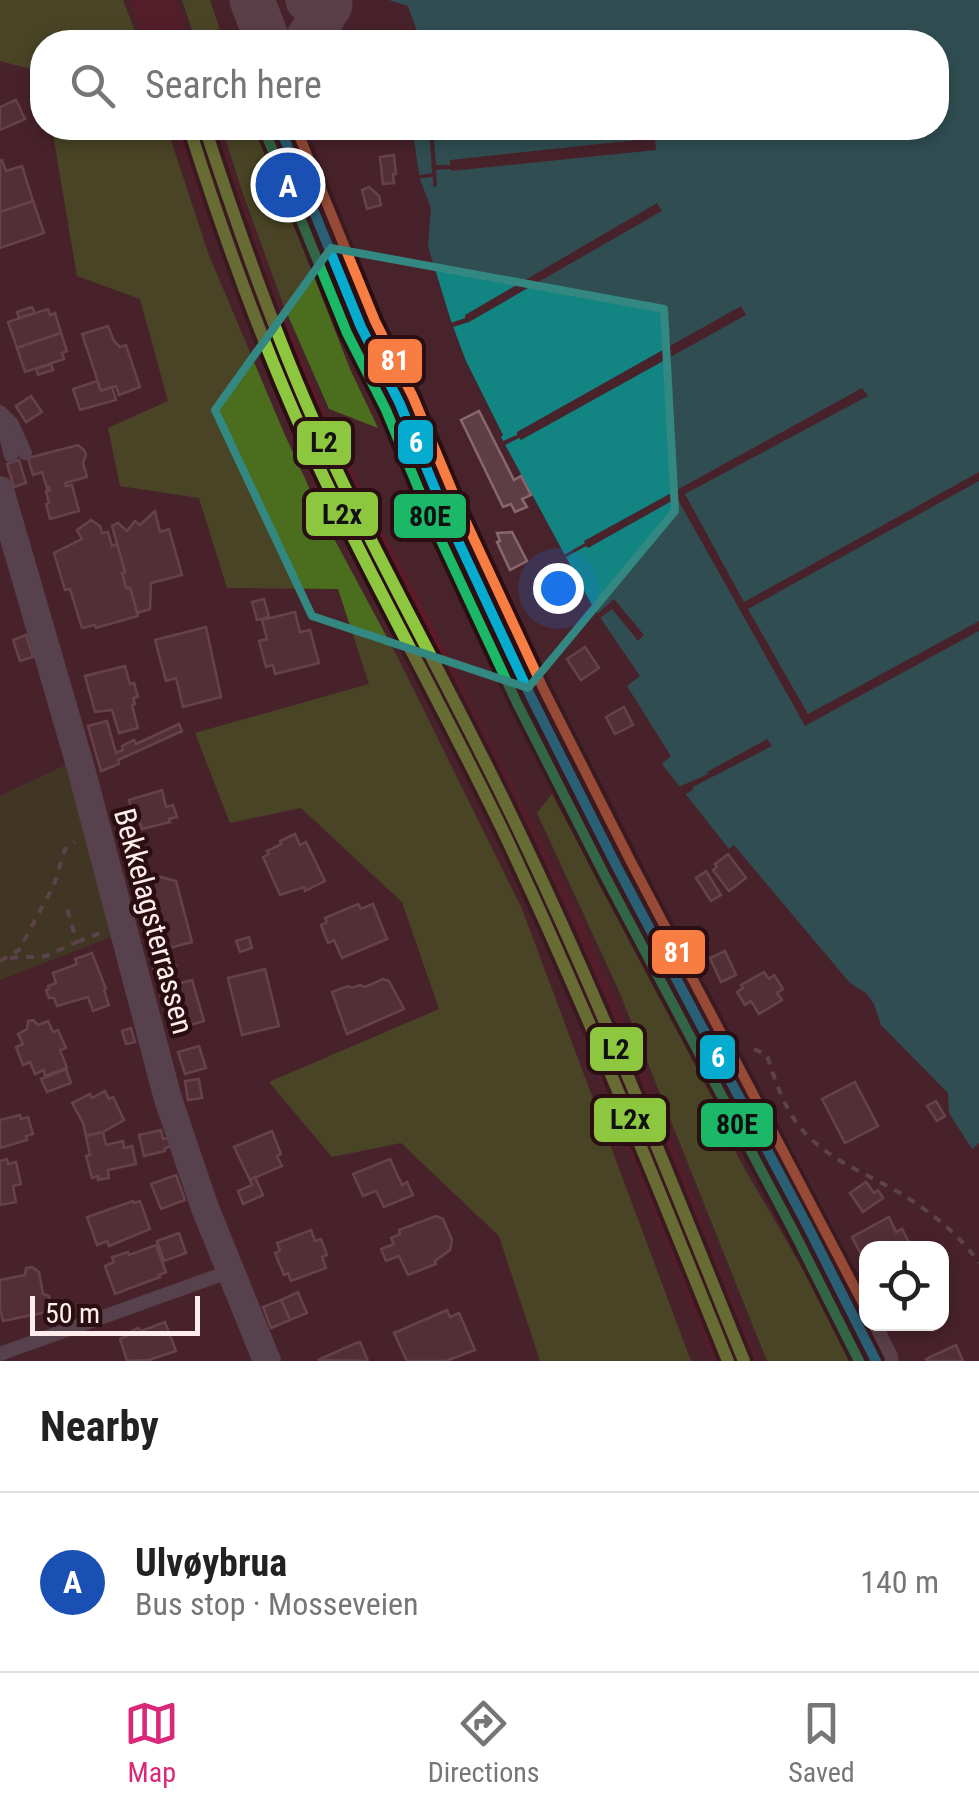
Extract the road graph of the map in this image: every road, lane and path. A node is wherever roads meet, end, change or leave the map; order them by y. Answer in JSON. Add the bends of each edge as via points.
{"nodes":[{"id":1,"x":230,"y":0,"type":"edge"},
{"id":2,"x":252,"y":0,"type":"edge"},
{"id":3,"x":326,"y":2,"type":"edge"},
{"id":4,"x":241,"y":30,"type":"edge"},
{"id":5,"x":263,"y":30,"type":"edge"},
{"id":6,"x":312,"y":30,"type":"edge"},
{"id":7,"x":285,"y":140,"type":"edge"},
{"id":8,"x":307,"y":140,"type":"edge"},
{"id":9,"x":400,"y":404,"type":"junction"},
{"id":10,"x":0,"y":412,"type":"edge"},
{"id":11,"x":18,"y":455,"type":"dead end"},
{"id":12,"x":0,"y":490,"type":"edge"},
{"id":13,"x":97,"y":833,"type":"junction"},
{"id":14,"x":66,"y":909,"type":"dead end"},
{"id":15,"x":100,"y":933,"type":"dead end"},
{"id":16,"x":77,"y":942,"type":"junction"},
{"id":17,"x":3,"y":960,"type":"edge"},
{"id":18,"x":766,"y":1056,"type":"dead end"},
{"id":19,"x":979,"y":1262,"type":"edge"},
{"id":20,"x":230,"y":1270,"type":"junction"},
{"id":21,"x":0,"y":1354,"type":"edge"},
{"id":22,"x":267,"y":1361,"type":"edge"},
{"id":23,"x":876,"y":1361,"type":"edge"}],
"edges":[{"from":1,"to":4,"type":"highway"},
{"from":2,"to":5,"type":"highway"},
{"from":3,"to":6,"type":"highway"},
{"from":7,"to":9,"type":"highway","via":[[361,328]]},
{"from":8,"to":9,"type":"highway","via":[[376,316]]},
{"from":9,"to":23,"type":"highway","via":[[530,697]]},
{"from":10,"to":11,"type":"lane"},
{"from":12,"to":13,"type":"street","name":"Bekkelagsterrassen"},
{"from":13,"to":17,"type":"path","via":[[65,849],[19,950]]},
{"from":13,"to":20,"type":"street","name":"Bekkelagsterrassen","via":[[168,1099]]},
{"from":14,"to":16,"type":"path"},
{"from":15,"to":16,"type":"path"},
{"from":16,"to":17,"type":"path","via":[[46,956]]},
{"from":18,"to":19,"type":"path","via":[[809,1138],[949,1227]]},
{"from":20,"to":21,"type":"lane"},
{"from":20,"to":22,"type":"street","name":"Bekkelagsterrassen"}]}
